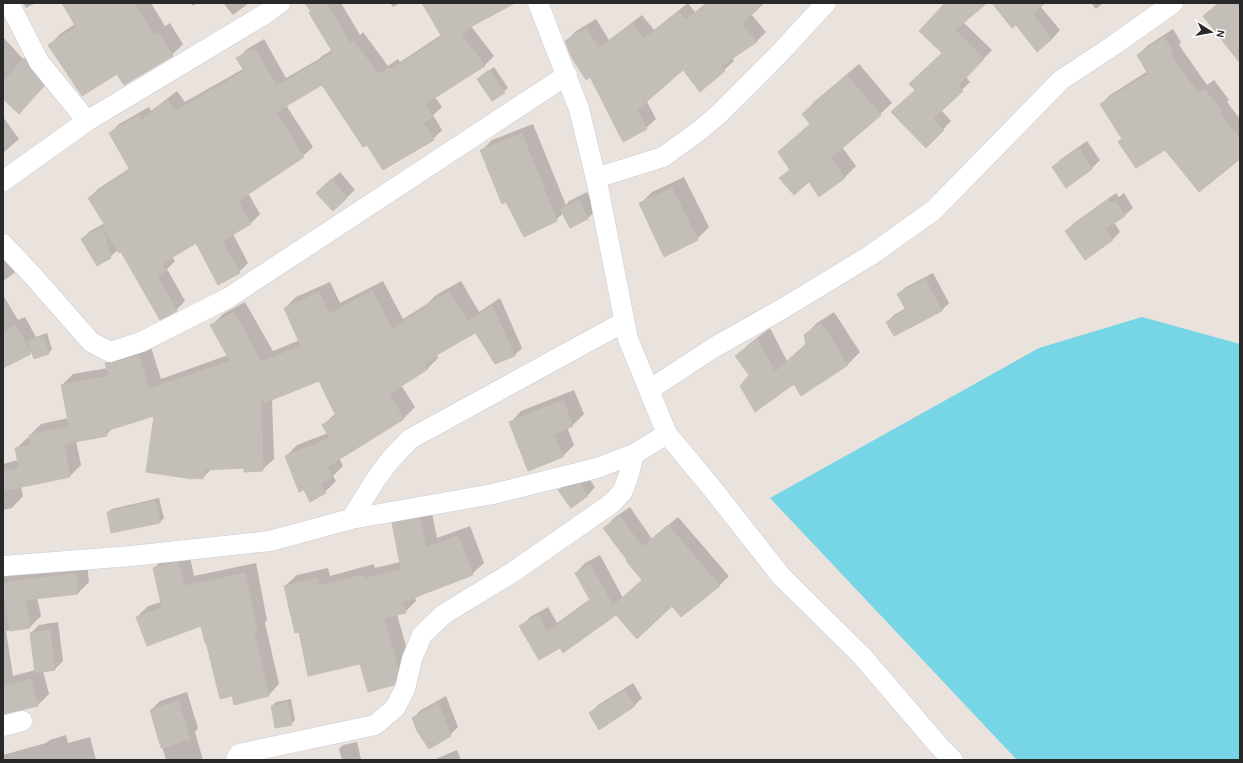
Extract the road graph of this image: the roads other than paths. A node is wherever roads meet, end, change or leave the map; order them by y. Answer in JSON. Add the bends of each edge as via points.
{"nodes":[{"id":1,"x":9,"y":3,"type":"edge"},
{"id":2,"x":541,"y":3,"type":"edge"},
{"id":3,"x":826,"y":3,"type":"edge"},
{"id":4,"x":1173,"y":3,"type":"edge"},
{"id":5,"x":267,"y":7,"type":"edge"},
{"id":6,"x":567,"y":75,"type":"junction"},
{"id":7,"x":87,"y":121,"type":"junction"},
{"id":8,"x":596,"y":178,"type":"junction"},
{"id":9,"x":3,"y":181,"type":"edge"},
{"id":10,"x":3,"y":244,"type":"edge"},
{"id":11,"x":624,"y":322,"type":"junction"},
{"id":12,"x":649,"y":390,"type":"junction"},
{"id":13,"x":667,"y":434,"type":"junction"},
{"id":14,"x":634,"y":454,"type":"junction"},
{"id":15,"x":351,"y":519,"type":"junction"},
{"id":16,"x":3,"y":566,"type":"edge"},
{"id":17,"x":22,"y":721,"type":"dead end"},
{"id":18,"x":3,"y":726,"type":"edge"},
{"id":19,"x":236,"y":760,"type":"edge"},
{"id":20,"x":953,"y":760,"type":"edge"}],
"edges":[{"from":1,"to":7,"type":"street","via":[[39,62]]},
{"from":2,"to":6,"type":"street"},
{"from":3,"to":8,"type":"street","via":[[778,55],[699,131],[663,157]]},
{"from":4,"to":12,"type":"street","via":[[1061,80],[934,210],[871,255],[713,348]]},
{"from":5,"to":7,"type":"street"},
{"from":6,"to":8,"type":"street","via":[[579,109]]},
{"from":6,"to":10,"type":"street","via":[[228,298],[141,342],[110,352],[91,342]]},
{"from":7,"to":9,"type":"street"},
{"from":8,"to":11,"type":"street"},
{"from":11,"to":12,"type":"street","via":[[628,339]]},
{"from":11,"to":15,"type":"street","via":[[410,439],[376,479]]},
{"from":12,"to":13,"type":"street"},
{"from":13,"to":14,"type":"street"},
{"from":13,"to":20,"type":"street","via":[[781,576],[862,656]]},
{"from":14,"to":15,"type":"street","via":[[597,468],[493,494]]},
{"from":14,"to":19,"type":"street","via":[[623,491],[612,503],[513,572],[444,614],[422,635],[412,659],[405,689],[395,708],[375,724],[239,754]]},
{"from":15,"to":16,"type":"street","via":[[270,541]]},
{"from":17,"to":18,"type":"street"}]}
